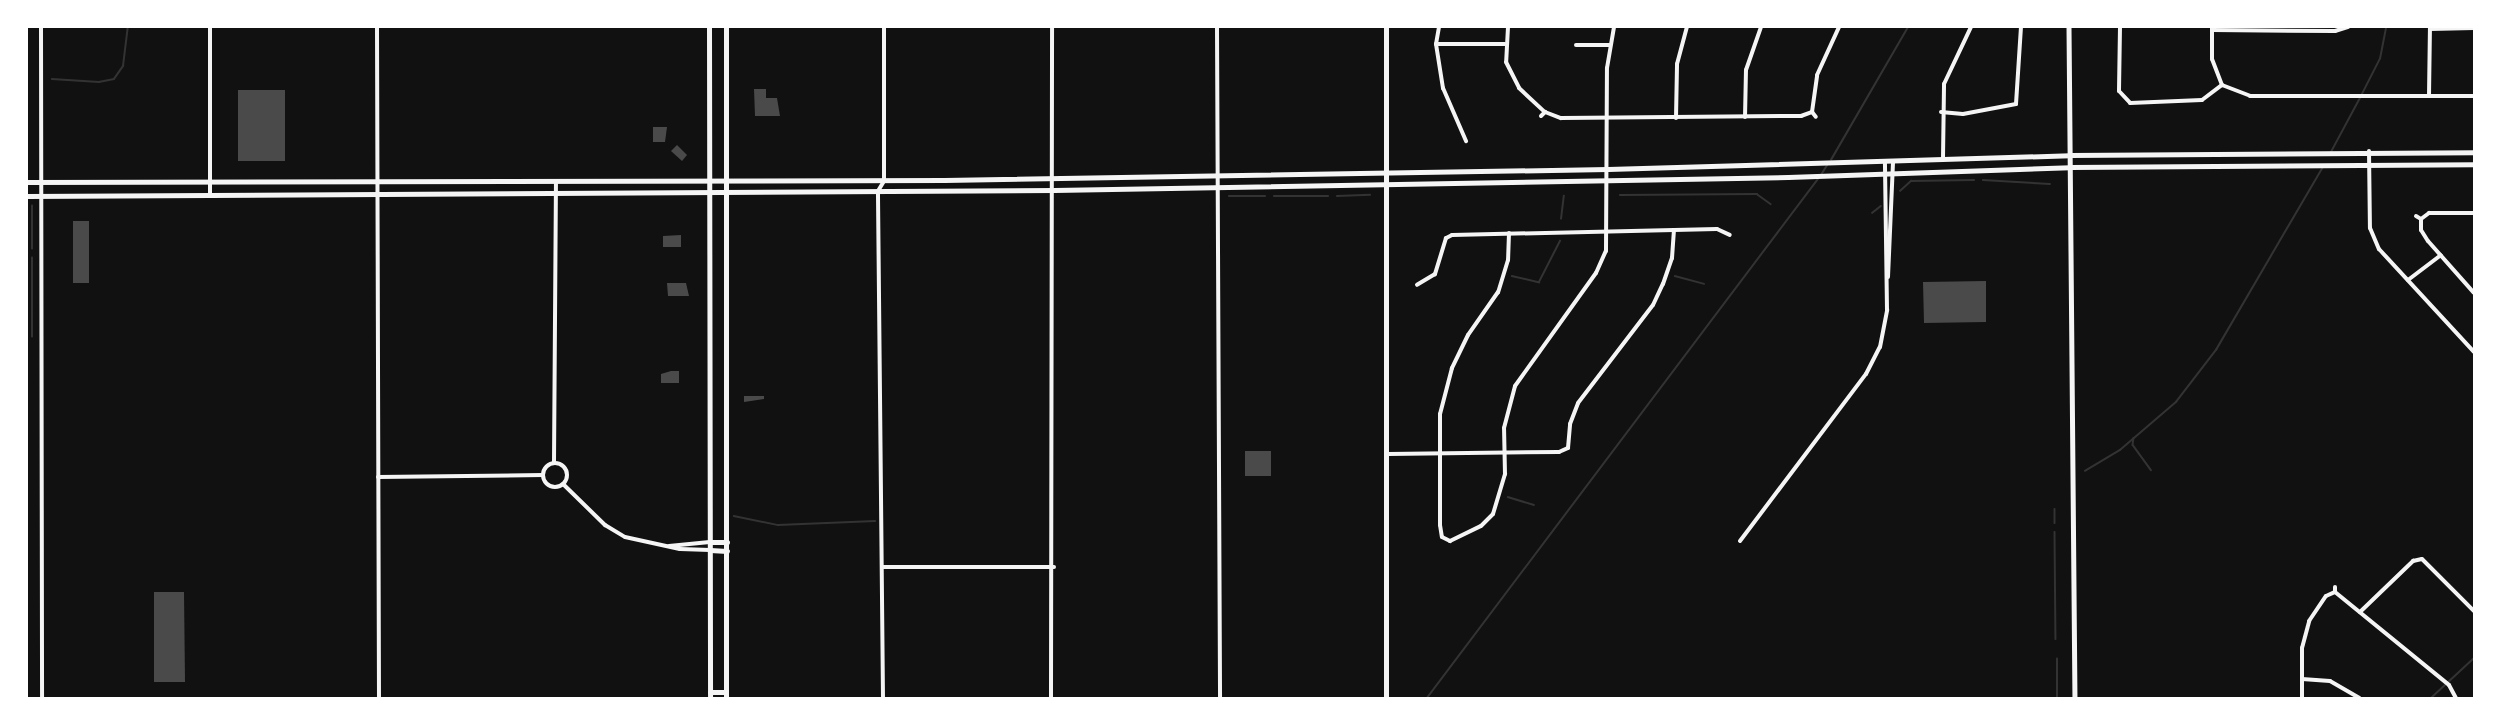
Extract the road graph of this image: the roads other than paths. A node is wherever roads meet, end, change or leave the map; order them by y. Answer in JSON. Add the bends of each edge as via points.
{"nodes":[{"id":1,"x":41,"y":27,"type":"edge"},
{"id":2,"x":210,"y":27,"type":"edge"},
{"id":3,"x":377,"y":27,"type":"edge"},
{"id":4,"x":709,"y":27,"type":"edge"},
{"id":5,"x":726,"y":27,"type":"edge"},
{"id":6,"x":884,"y":27,"type":"edge"},
{"id":7,"x":1052,"y":27,"type":"edge"},
{"id":8,"x":1217,"y":27,"type":"edge"},
{"id":9,"x":1386,"y":27,"type":"edge"},
{"id":10,"x":1439,"y":27,"type":"edge"},
{"id":11,"x":1508,"y":27,"type":"edge"},
{"id":12,"x":1614,"y":27,"type":"edge"},
{"id":13,"x":1687,"y":27,"type":"edge"},
{"id":14,"x":1761,"y":27,"type":"edge"},
{"id":15,"x":1839,"y":27,"type":"edge"},
{"id":16,"x":1971,"y":27,"type":"edge"},
{"id":17,"x":2021,"y":27,"type":"edge"},
{"id":18,"x":2069,"y":27,"type":"edge"},
{"id":19,"x":2120,"y":27,"type":"edge"},
{"id":20,"x":2349,"y":28,"type":"edge"},
{"id":21,"x":2430,"y":28,"type":"edge"},
{"id":22,"x":2474,"y":28,"type":"edge"},
{"id":23,"x":2212,"y":29,"type":"edge"},
{"id":24,"x":2288,"y":29,"type":"edge"},
{"id":25,"x":1436,"y":44,"type":"junction"},
{"id":26,"x":1505,"y":44,"type":"junction"},
{"id":27,"x":1576,"y":45,"type":"dead end"},
{"id":28,"x":1610,"y":45,"type":"junction"},
{"id":29,"x":2222,"y":85,"type":"junction"},
{"id":30,"x":2429,"y":96,"type":"junction"},
{"id":31,"x":2474,"y":96,"type":"edge"},
{"id":32,"x":1545,"y":112,"type":"junction"},
{"id":33,"x":1812,"y":112,"type":"junction"},
{"id":34,"x":1941,"y":112,"type":"junction"},
{"id":35,"x":1542,"y":117,"type":"dead end"},
{"id":36,"x":1745,"y":117,"type":"junction"},
{"id":37,"x":1816,"y":117,"type":"dead end"},
{"id":38,"x":1676,"y":118,"type":"junction"},
{"id":39,"x":1607,"y":120,"type":"junction"},
{"id":40,"x":1466,"y":141,"type":"dead end"},
{"id":41,"x":2369,"y":152,"type":"junction"},
{"id":42,"x":2474,"y":152,"type":"edge"},
{"id":43,"x":2070,"y":155,"type":"junction"},
{"id":44,"x":1943,"y":158,"type":"junction"},
{"id":45,"x":1886,"y":161,"type":"junction"},
{"id":46,"x":1893,"y":161,"type":"junction"},
{"id":47,"x":2369,"y":163,"type":"junction"},
{"id":48,"x":2474,"y":164,"type":"edge"},
{"id":49,"x":2070,"y":167,"type":"junction"},
{"id":50,"x":1608,"y":169,"type":"junction"},
{"id":51,"x":1386,"y":173,"type":"junction"},
{"id":52,"x":1886,"y":173,"type":"junction"},
{"id":53,"x":1893,"y":173,"type":"junction"},
{"id":54,"x":1218,"y":176,"type":"junction"},
{"id":55,"x":1054,"y":179,"type":"junction"},
{"id":56,"x":709,"y":180,"type":"junction"},
{"id":57,"x":726,"y":180,"type":"junction"},
{"id":58,"x":378,"y":181,"type":"junction"},
{"id":59,"x":556,"y":181,"type":"junction"},
{"id":60,"x":884,"y":181,"type":"junction"},
{"id":61,"x":1608,"y":181,"type":"junction"},
{"id":62,"x":27,"y":182,"type":"edge"},
{"id":63,"x":41,"y":182,"type":"junction"},
{"id":64,"x":210,"y":182,"type":"junction"},
{"id":65,"x":1387,"y":184,"type":"junction"},
{"id":66,"x":1219,"y":188,"type":"junction"},
{"id":67,"x":1054,"y":190,"type":"junction"},
{"id":68,"x":878,"y":191,"type":"junction"},
{"id":69,"x":710,"y":194,"type":"junction"},
{"id":70,"x":726,"y":194,"type":"junction"},
{"id":71,"x":556,"y":195,"type":"junction"},
{"id":72,"x":27,"y":196,"type":"edge"},
{"id":73,"x":42,"y":196,"type":"junction"},
{"id":74,"x":210,"y":196,"type":"junction"},
{"id":75,"x":378,"y":196,"type":"junction"},
{"id":76,"x":2474,"y":213,"type":"edge"},
{"id":77,"x":1674,"y":230,"type":"junction"},
{"id":78,"x":1609,"y":231,"type":"junction"},
{"id":79,"x":1509,"y":233,"type":"junction"},
{"id":80,"x":1730,"y":235,"type":"dead end"},
{"id":81,"x":2441,"y":255,"type":"junction"},
{"id":82,"x":1888,"y":279,"type":"junction"},
{"id":83,"x":2408,"y":280,"type":"junction"},
{"id":84,"x":1417,"y":285,"type":"dead end"},
{"id":85,"x":2474,"y":294,"type":"edge"},
{"id":86,"x":2474,"y":352,"type":"edge"},
{"id":87,"x":711,"y":365,"type":"junction"},
{"id":88,"x":726,"y":365,"type":"junction"},
{"id":89,"x":1503,"y":452,"type":"junction"},
{"id":90,"x":1439,"y":453,"type":"junction"},
{"id":91,"x":1388,"y":454,"type":"junction"},
{"id":92,"x":554,"y":463,"type":"junction"},
{"id":93,"x":543,"y":475,"type":"junction"},
{"id":94,"x":378,"y":477,"type":"junction"},
{"id":95,"x":563,"y":484,"type":"junction"},
{"id":96,"x":1740,"y":541,"type":"dead end"},
{"id":97,"x":710,"y":542,"type":"junction"},
{"id":98,"x":727,"y":542,"type":"junction"},
{"id":99,"x":668,"y":546,"type":"junction"},
{"id":100,"x":710,"y":550,"type":"junction"},
{"id":101,"x":727,"y":551,"type":"junction"},
{"id":102,"x":883,"y":567,"type":"junction"},
{"id":103,"x":1054,"y":567,"type":"junction"},
{"id":104,"x":2474,"y":611,"type":"edge"},
{"id":105,"x":2360,"y":612,"type":"junction"},
{"id":106,"x":2302,"y":679,"type":"junction"},
{"id":107,"x":710,"y":695,"type":"edge"},
{"id":108,"x":726,"y":695,"type":"edge"},
{"id":109,"x":42,"y":698,"type":"edge"},
{"id":110,"x":378,"y":698,"type":"edge"},
{"id":111,"x":883,"y":698,"type":"edge"},
{"id":112,"x":1052,"y":698,"type":"edge"},
{"id":113,"x":1220,"y":698,"type":"edge"},
{"id":114,"x":1386,"y":698,"type":"edge"},
{"id":115,"x":2075,"y":698,"type":"edge"},
{"id":116,"x":2302,"y":698,"type":"edge"},
{"id":117,"x":2359,"y":698,"type":"edge"},
{"id":118,"x":2456,"y":698,"type":"edge"}],
"edges":[{"from":1,"to":63,"type":"street"},
{"from":2,"to":64,"type":"street"},
{"from":3,"to":58,"type":"street"},
{"from":4,"to":56,"type":"main road"},
{"from":5,"to":57,"type":"main road"},
{"from":6,"to":60,"type":"street"},
{"from":7,"to":55,"type":"street"},
{"from":8,"to":54,"type":"street"},
{"from":9,"to":51,"type":"street"},
{"from":10,"to":25,"type":"street"},
{"from":11,"to":26,"type":"street"},
{"from":12,"to":28,"type":"street"},
{"from":13,"to":38,"type":"street","via":[[1677,64]]},
{"from":14,"to":36,"type":"street","via":[[1746,70]]},
{"from":15,"to":33,"type":"street","via":[[1816,75]]},
{"from":16,"to":34,"type":"street","via":[[1944,84]]},
{"from":17,"to":34,"type":"street","via":[[2018,106],[1963,114]]},
{"from":18,"to":43,"type":"street"},
{"from":19,"to":29,"type":"street","via":[[2122,100],[2134,104],[2186,103],[2202,100]]},
{"from":20,"to":24,"type":"street"},
{"from":21,"to":22,"type":"street"},
{"from":21,"to":30,"type":"street"},
{"from":23,"to":24,"type":"street"},
{"from":23,"to":29,"type":"street","via":[[2212,59]]},
{"from":25,"to":26,"type":"street"},
{"from":25,"to":40,"type":"street","via":[[1443,88]]},
{"from":26,"to":32,"type":"street","via":[[1506,62],[1519,88]]},
{"from":27,"to":28,"type":"street"},
{"from":28,"to":39,"type":"street"},
{"from":29,"to":30,"type":"street","via":[[2250,96]]},
{"from":30,"to":31,"type":"street"},
{"from":32,"to":35,"type":"street"},
{"from":32,"to":39,"type":"street","via":[[1571,119]]},
{"from":33,"to":36,"type":"street","via":[[1801,116]]},
{"from":33,"to":37,"type":"street"},
{"from":34,"to":44,"type":"street"},
{"from":36,"to":38,"type":"street"},
{"from":38,"to":39,"type":"street"},
{"from":39,"to":50,"type":"street"},
{"from":41,"to":42,"type":"main road"},
{"from":41,"to":43,"type":"main road"},
{"from":41,"to":47,"type":"street"},
{"from":43,"to":44,"type":"main road"},
{"from":43,"to":49,"type":"street"},
{"from":44,"to":46,"type":"main road"},
{"from":45,"to":46,"type":"main road"},
{"from":45,"to":50,"type":"main road"},
{"from":45,"to":52,"type":"street"},
{"from":46,"to":53,"type":"street"},
{"from":47,"to":48,"type":"main road"},
{"from":47,"to":49,"type":"main road"},
{"from":47,"to":83,"type":"street","via":[[2371,230],[2379,249]]},
{"from":49,"to":53,"type":"main road"},
{"from":49,"to":115,"type":"street"},
{"from":50,"to":51,"type":"main road"},
{"from":50,"to":61,"type":"street"},
{"from":51,"to":54,"type":"main road"},
{"from":51,"to":65,"type":"street"},
{"from":52,"to":53,"type":"main road"},
{"from":52,"to":61,"type":"main road"},
{"from":52,"to":82,"type":"street"},
{"from":53,"to":82,"type":"street"},
{"from":54,"to":55,"type":"main road"},
{"from":54,"to":66,"type":"street"},
{"from":55,"to":60,"type":"main road"},
{"from":55,"to":67,"type":"street"},
{"from":56,"to":57,"type":"main road"},
{"from":56,"to":59,"type":"main road"},
{"from":56,"to":69,"type":"main road"},
{"from":57,"to":60,"type":"main road"},
{"from":57,"to":70,"type":"main road"},
{"from":58,"to":59,"type":"main road"},
{"from":58,"to":64,"type":"main road"},
{"from":58,"to":75,"type":"street"},
{"from":59,"to":71,"type":"street"},
{"from":60,"to":68,"type":"street"},
{"from":61,"to":65,"type":"main road"},
{"from":61,"to":78,"type":"street"},
{"from":62,"to":63,"type":"main road"},
{"from":63,"to":64,"type":"main road"},
{"from":63,"to":73,"type":"street"},
{"from":64,"to":74,"type":"street"},
{"from":65,"to":66,"type":"main road"},
{"from":65,"to":91,"type":"street"},
{"from":66,"to":67,"type":"main road"},
{"from":66,"to":113,"type":"street"},
{"from":67,"to":68,"type":"main road"},
{"from":67,"to":103,"type":"street"},
{"from":68,"to":70,"type":"main road"},
{"from":68,"to":102,"type":"street"},
{"from":69,"to":70,"type":"main road"},
{"from":69,"to":71,"type":"main road"},
{"from":69,"to":87,"type":"main road"},
{"from":70,"to":88,"type":"main road"},
{"from":71,"to":75,"type":"main road"},
{"from":71,"to":92,"type":"street"},
{"from":72,"to":73,"type":"main road"},
{"from":73,"to":74,"type":"main road"},
{"from":73,"to":109,"type":"street"},
{"from":74,"to":75,"type":"main road"},
{"from":75,"to":94,"type":"street"},
{"from":76,"to":81,"type":"street","via":[[2433,213],[2418,218],[2421,230]]},
{"from":77,"to":78,"type":"street"},
{"from":77,"to":80,"type":"street","via":[[1718,229]]},
{"from":77,"to":89,"type":"street","via":[[1672,258],[1653,305],[1578,403],[1570,424],[1568,448],[1559,452]]},
{"from":78,"to":79,"type":"street"},
{"from":78,"to":89,"type":"street","via":[[1606,251],[1596,273],[1515,386]]},
{"from":79,"to":84,"type":"street","via":[[1446,238],[1435,274]]},
{"from":79,"to":90,"type":"street","via":[[1508,260],[1498,292],[1468,335],[1452,368],[1440,414]]},
{"from":81,"to":83,"type":"street"},
{"from":81,"to":85,"type":"street"},
{"from":82,"to":96,"type":"street","via":[[1885,327],[1874,361]]},
{"from":83,"to":86,"type":"street"},
{"from":87,"to":88,"type":"main road"},
{"from":87,"to":97,"type":"main road"},
{"from":88,"to":98,"type":"main road"},
{"from":89,"to":90,"type":"street"},
{"from":89,"to":90,"type":"street","via":[[1505,474],[1493,514],[1481,526],[1457,539],[1442,537]]},
{"from":90,"to":91,"type":"street"},
{"from":91,"to":114,"type":"street"},
{"from":92,"to":93,"type":"street","via":[[547,466]]},
{"from":92,"to":95,"type":"street","via":[[566,471]]},
{"from":93,"to":94,"type":"street"},
{"from":93,"to":95,"type":"street","via":[[550,486]]},
{"from":94,"to":110,"type":"street"},
{"from":95,"to":99,"type":"street","via":[[605,525],[625,537]]},
{"from":97,"to":98,"type":"main road"},
{"from":97,"to":99,"type":"street"},
{"from":97,"to":100,"type":"main road"},
{"from":98,"to":101,"type":"main road"},
{"from":99,"to":100,"type":"street"},
{"from":100,"to":101,"type":"main road"},
{"from":100,"to":107,"type":"main road"},
{"from":101,"to":108,"type":"main road"},
{"from":102,"to":103,"type":"street"},
{"from":102,"to":111,"type":"street"},
{"from":103,"to":112,"type":"street"},
{"from":104,"to":105,"type":"street","via":[[2422,556]]},
{"from":105,"to":106,"type":"street","via":[[2335,590],[2326,596],[2309,621],[2302,648]]},
{"from":105,"to":118,"type":"street","via":[[2449,685]]},
{"from":106,"to":116,"type":"street"},
{"from":106,"to":117,"type":"street","via":[[2330,681]]},
{"from":107,"to":108,"type":"main road"}]}
